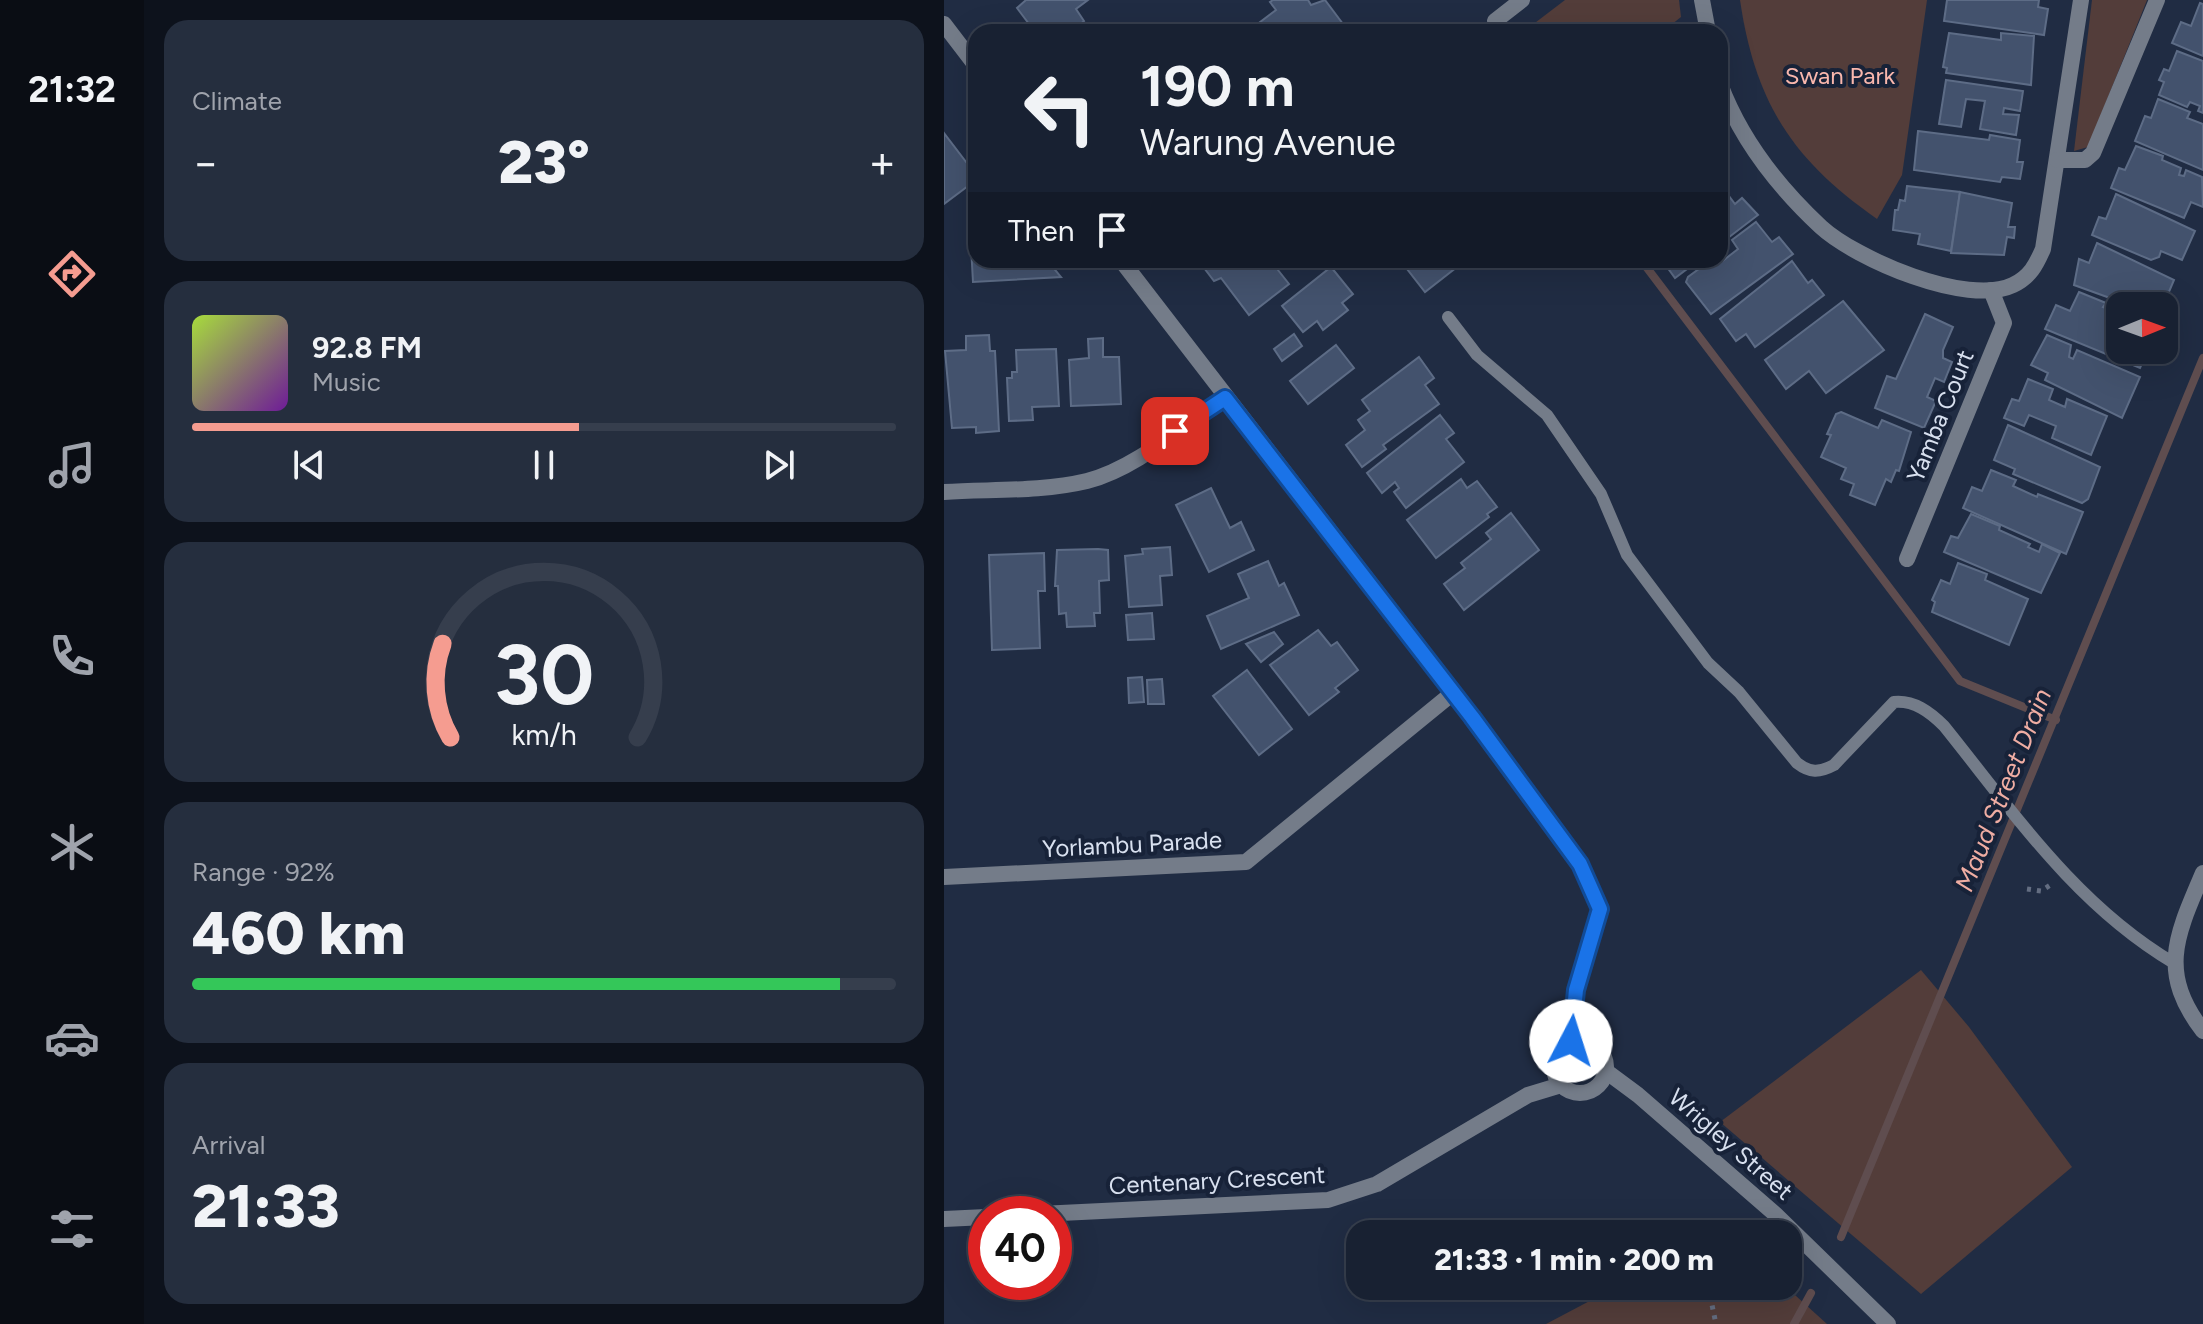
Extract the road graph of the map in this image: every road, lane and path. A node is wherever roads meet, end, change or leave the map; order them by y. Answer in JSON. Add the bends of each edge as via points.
{"nodes":[{"id":1,"x":1522,"y":0,"type":"edge"},
{"id":2,"x":1702,"y":0,"type":"edge"},
{"id":3,"x":2081,"y":0,"type":"edge"},
{"id":4,"x":2157,"y":0,"type":"edge"},
{"id":5,"x":1495,"y":21,"type":"dead end"},
{"id":6,"x":944,"y":24,"type":"edge"},
{"id":7,"x":1706,"y":24,"type":"edge"},
{"id":8,"x":949,"y":42,"type":"edge"},
{"id":9,"x":968,"y":59,"type":"edge"},
{"id":10,"x":1728,"y":105,"type":"edge"},
{"id":11,"x":2057,"y":160,"type":"junction"},
{"id":12,"x":1127,"y":268,"type":"edge"},
{"id":13,"x":1991,"y":290,"type":"junction"},
{"id":14,"x":1448,"y":317,"type":"dead end"},
{"id":15,"x":1225,"y":398,"type":"junction"},
{"id":16,"x":944,"y":492,"type":"edge"},
{"id":17,"x":1907,"y":559,"type":"dead end"},
{"id":18,"x":1454,"y":692,"type":"junction"},
{"id":19,"x":2203,"y":873,"type":"edge"},
{"id":20,"x":944,"y":877,"type":"edge"},
{"id":21,"x":2053,"y":884,"type":"dead end"},
{"id":22,"x":2027,"y":889,"type":"dead end"},
{"id":23,"x":2174,"y":963,"type":"junction"},
{"id":24,"x":2203,"y":1031,"type":"edge"},
{"id":25,"x":1571,"y":1041,"type":"junction"},
{"id":26,"x":1607,"y":1072,"type":"junction"},
{"id":27,"x":1561,"y":1085,"type":"junction"},
{"id":28,"x":1072,"y":1212,"type":"edge"},
{"id":29,"x":968,"y":1218,"type":"edge"},
{"id":30,"x":944,"y":1219,"type":"edge"},
{"id":31,"x":1711,"y":1300,"type":"edge"},
{"id":32,"x":1716,"y":1324,"type":"edge"},
{"id":33,"x":1888,"y":1324,"type":"edge"}],
"edges":[{"from":1,"to":5,"type":"street"},
{"from":2,"to":7,"type":"street"},
{"from":3,"to":11,"type":"street"},
{"from":4,"to":11,"type":"street","via":[[2093,153],[2085,160]]},
{"from":6,"to":8,"type":"street"},
{"from":8,"to":9,"type":"street"},
{"from":10,"to":13,"type":"street","via":[[1757,157],[1824,230],[1904,273]]},
{"from":11,"to":13,"type":"street","via":[[2043,249],[2032,273],[2012,286]]},
{"from":12,"to":15,"type":"street"},
{"from":13,"to":17,"type":"street","name":"Yamba Court","via":[[2004,323]]},
{"from":14,"to":23,"type":"lane","via":[[1477,355],[1547,415],[1601,494],[1627,555],[1708,663],[1797,763],[1816,772],[1834,765],[1894,702],[1922,708],[1944,726],[2039,848],[2120,929]]},
{"from":15,"to":16,"type":"street","via":[[1126,465],[1088,480]]},
{"from":15,"to":18,"type":"street"},
{"from":18,"to":20,"type":"street","name":"Yorlambu Parade","via":[[1246,862]]},
{"from":18,"to":25,"type":"street","via":[[1596,892],[1600,909],[1576,990]]},
{"from":19,"to":23,"type":"street","via":[[2180,925]]},
{"from":21,"to":22,"type":"path","via":[[2041,891]]},
{"from":23,"to":24,"type":"street","via":[[2180,994]]},
{"from":25,"to":26,"type":"street","via":[[1599,1049]]},
{"from":25,"to":27,"type":"street","via":[[1560,1048],[1554,1067]]},
{"from":26,"to":27,"type":"street","via":[[1593,1090],[1571,1091]]},
{"from":26,"to":33,"type":"street","name":"Wrigley Street","via":[[1775,1214]]},
{"from":27,"to":28,"type":"street","name":"Centenary Crescent","via":[[1516,1102],[1377,1184],[1328,1200]]},
{"from":29,"to":30,"type":"street"},
{"from":31,"to":32,"type":"path"}]}
